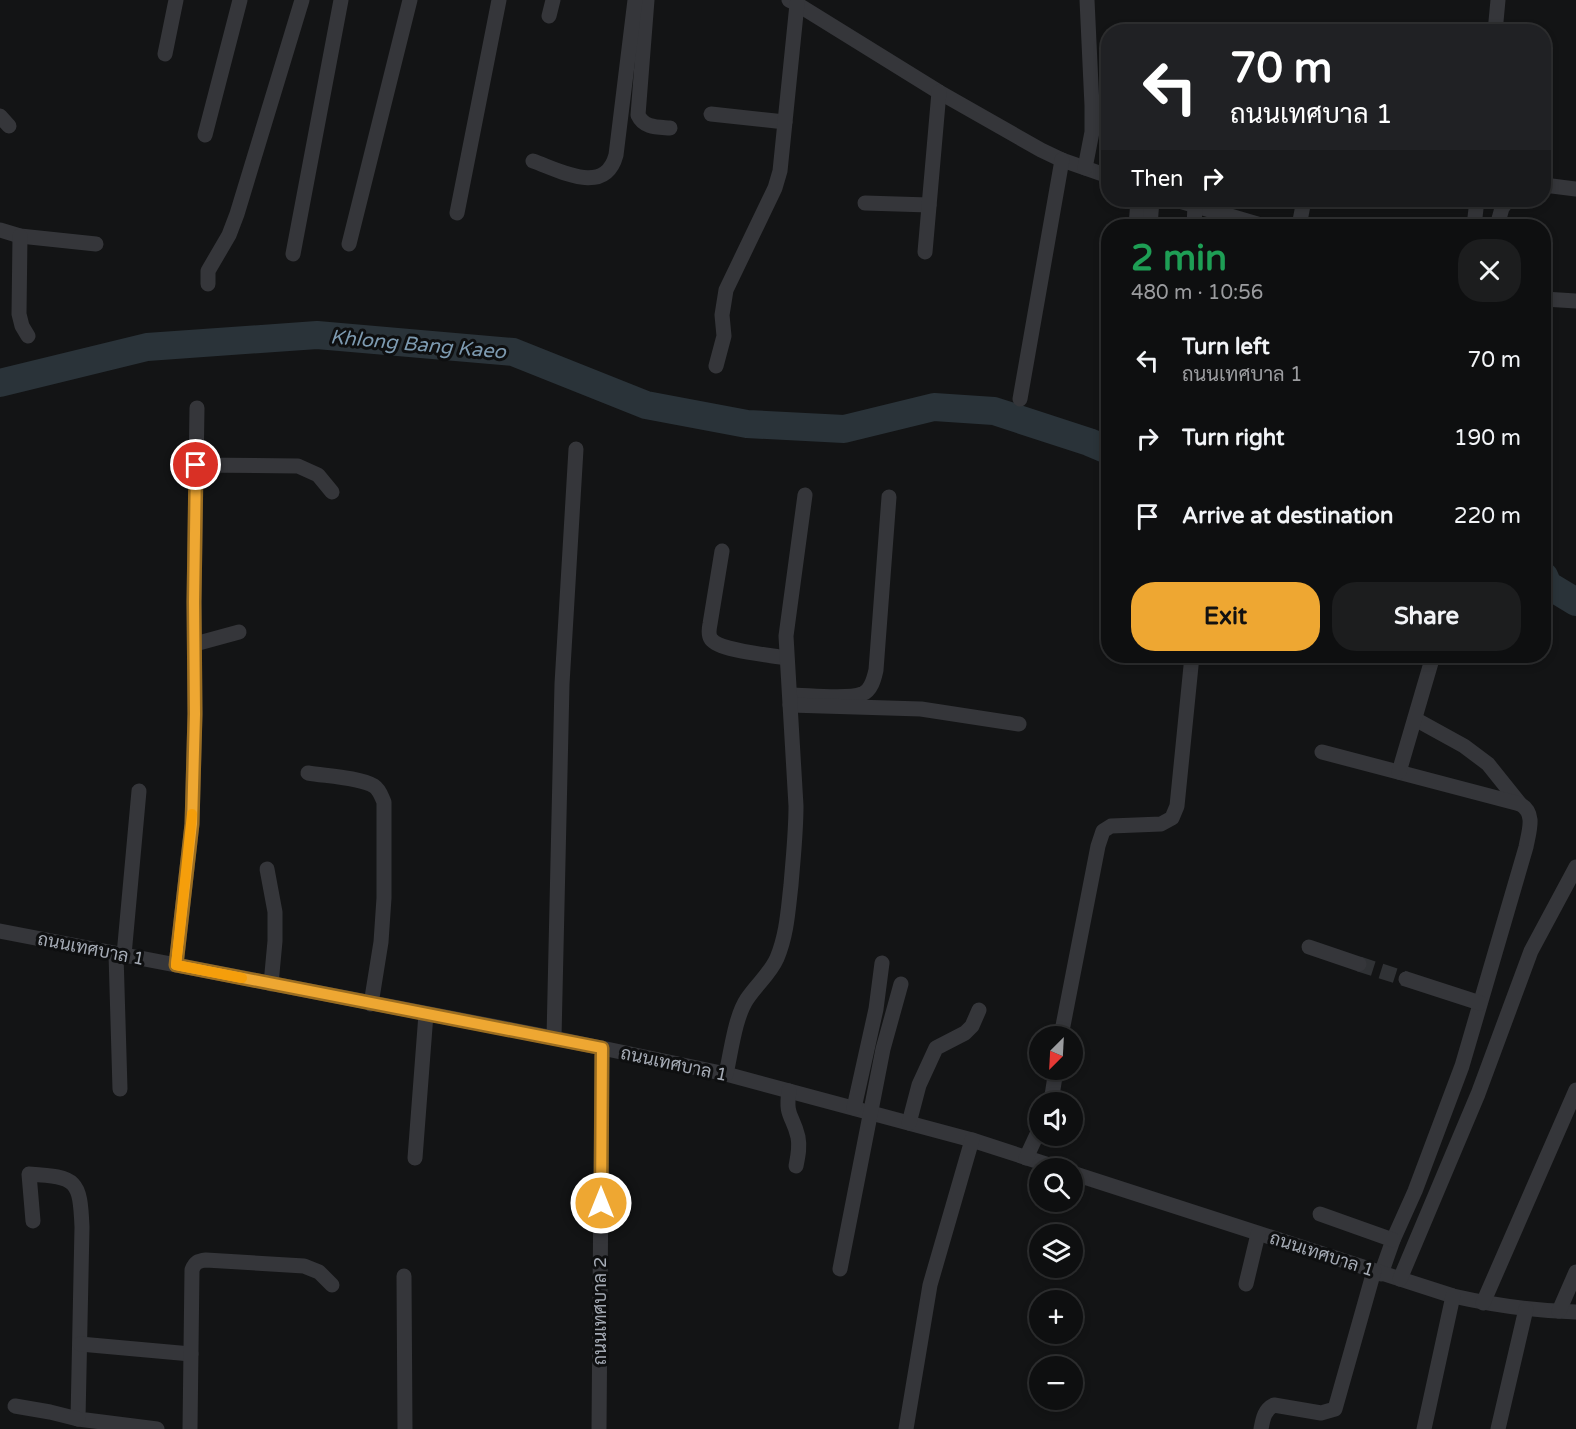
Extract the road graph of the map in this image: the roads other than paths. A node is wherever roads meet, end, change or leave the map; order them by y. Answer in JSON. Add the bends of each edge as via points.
{"nodes":[{"id":1,"x":177,"y":0,"type":"edge"},
{"id":2,"x":240,"y":0,"type":"edge"},
{"id":3,"x":302,"y":0,"type":"edge"},
{"id":4,"x":340,"y":0,"type":"edge"},
{"id":5,"x":410,"y":0,"type":"edge"},
{"id":6,"x":499,"y":0,"type":"edge"},
{"id":7,"x":553,"y":0,"type":"edge"},
{"id":8,"x":635,"y":0,"type":"edge"},
{"id":9,"x":647,"y":0,"type":"edge"},
{"id":10,"x":1087,"y":0,"type":"edge"},
{"id":11,"x":1498,"y":0,"type":"edge"},
{"id":12,"x":792,"y":2,"type":"edge"},
{"id":13,"x":549,"y":16,"type":"dead end"},
{"id":14,"x":1496,"y":24,"type":"edge"},
{"id":15,"x":165,"y":54,"type":"dead end"},
{"id":16,"x":939,"y":92,"type":"junction"},
{"id":17,"x":711,"y":114,"type":"dead end"},
{"id":18,"x":785,"y":122,"type":"junction"},
{"id":19,"x":670,"y":128,"type":"dead end"},
{"id":20,"x":206,"y":135,"type":"dead end"},
{"id":21,"x":1062,"y":160,"type":"junction"},
{"id":22,"x":533,"y":161,"type":"dead end"},
{"id":23,"x":1085,"y":168,"type":"junction"},
{"id":24,"x":1101,"y":174,"type":"edge"},
{"id":25,"x":1551,"y":186,"type":"edge"},
{"id":26,"x":1576,"y":189,"type":"edge"},
{"id":27,"x":864,"y":203,"type":"dead end"},
{"id":28,"x":929,"y":205,"type":"junction"},
{"id":29,"x":1198,"y":207,"type":"edge"},
{"id":30,"x":456,"y":213,"type":"dead end"},
{"id":31,"x":1240,"y":219,"type":"edge"},
{"id":32,"x":0,"y":230,"type":"edge"},
{"id":33,"x":20,"y":236,"type":"junction"},
{"id":34,"x":96,"y":244,"type":"dead end"},
{"id":35,"x":349,"y":244,"type":"dead end"},
{"id":36,"x":925,"y":252,"type":"dead end"},
{"id":37,"x":294,"y":254,"type":"dead end"},
{"id":38,"x":208,"y":284,"type":"dead end"},
{"id":39,"x":1551,"y":299,"type":"edge"},
{"id":40,"x":1576,"y":301,"type":"edge"},
{"id":41,"x":28,"y":336,"type":"dead end"},
{"id":42,"x":716,"y":366,"type":"dead end"},
{"id":43,"x":1020,"y":399,"type":"dead end"},
{"id":44,"x":197,"y":408,"type":"dead end"},
{"id":45,"x":576,"y":449,"type":"dead end"},
{"id":46,"x":196,"y":465,"type":"junction"},
{"id":47,"x":332,"y":492,"type":"dead end"},
{"id":48,"x":805,"y":495,"type":"dead end"},
{"id":49,"x":889,"y":497,"type":"dead end"},
{"id":50,"x":722,"y":551,"type":"dead end"},
{"id":51,"x":238,"y":632,"type":"dead end"},
{"id":52,"x":195,"y":644,"type":"junction"},
{"id":53,"x":786,"y":657,"type":"junction"},
{"id":54,"x":1191,"y":663,"type":"edge"},
{"id":55,"x":1431,"y":663,"type":"edge"},
{"id":56,"x":790,"y":700,"type":"junction"},
{"id":57,"x":1414,"y":719,"type":"junction"},
{"id":58,"x":1019,"y":724,"type":"dead end"},
{"id":59,"x":1322,"y":752,"type":"dead end"},
{"id":60,"x":1399,"y":772,"type":"junction"},
{"id":61,"x":308,"y":773,"type":"dead end"},
{"id":62,"x":140,"y":790,"type":"dead end"},
{"id":63,"x":1520,"y":804,"type":"junction"},
{"id":64,"x":1576,"y":867,"type":"edge"},
{"id":65,"x":267,"y":869,"type":"dead end"},
{"id":66,"x":0,"y":931,"type":"edge"},
{"id":67,"x":1310,"y":948,"type":"dead end"},
{"id":68,"x":120,"y":955,"type":"junction"},
{"id":69,"x":882,"y":963,"type":"dead end"},
{"id":70,"x":1359,"y":964,"type":"tunnel mouth"},
{"id":71,"x":176,"y":965,"type":"junction"},
{"id":72,"x":1406,"y":979,"type":"tunnel mouth"},
{"id":73,"x":271,"y":984,"type":"junction"},
{"id":74,"x":901,"y":984,"type":"dead end"},
{"id":75,"x":1480,"y":1003,"type":"junction"},
{"id":76,"x":371,"y":1004,"type":"junction"},
{"id":77,"x":979,"y":1010,"type":"dead end"},
{"id":78,"x":426,"y":1014,"type":"junction"},
{"id":79,"x":1063,"y":1026,"type":"edge"},
{"id":80,"x":554,"y":1038,"type":"junction"},
{"id":81,"x":602,"y":1048,"type":"junction"},
{"id":82,"x":726,"y":1074,"type":"junction"},
{"id":83,"x":120,"y":1089,"type":"dead end"},
{"id":84,"x":1576,"y":1090,"type":"edge"},
{"id":85,"x":789,"y":1091,"type":"junction"},
{"id":86,"x":854,"y":1108,"type":"junction"},
{"id":87,"x":871,"y":1112,"type":"junction"},
{"id":88,"x":909,"y":1123,"type":"junction"},
{"id":89,"x":972,"y":1140,"type":"junction"},
{"id":90,"x":1032,"y":1146,"type":"edge"},
{"id":91,"x":415,"y":1158,"type":"dead end"},
{"id":92,"x":1026,"y":1158,"type":"junction"},
{"id":93,"x":1029,"y":1159,"type":"edge"},
{"id":94,"x":796,"y":1166,"type":"dead end"},
{"id":95,"x":1083,"y":1177,"type":"edge"},
{"id":96,"x":1320,"y":1214,"type":"dead end"},
{"id":97,"x":33,"y":1221,"type":"dead end"},
{"id":98,"x":1258,"y":1234,"type":"junction"},
{"id":99,"x":1393,"y":1240,"type":"junction"},
{"id":100,"x":840,"y":1269,"type":"dead end"},
{"id":101,"x":1378,"y":1272,"type":"junction"},
{"id":102,"x":1576,"y":1272,"type":"edge"},
{"id":103,"x":404,"y":1276,"type":"dead end"},
{"id":104,"x":1400,"y":1279,"type":"junction"},
{"id":105,"x":1246,"y":1284,"type":"dead end"},
{"id":106,"x":332,"y":1285,"type":"dead end"},
{"id":107,"x":1452,"y":1296,"type":"junction"},
{"id":108,"x":1484,"y":1303,"type":"junction"},
{"id":109,"x":1526,"y":1309,"type":"junction"},
{"id":110,"x":1559,"y":1311,"type":"junction"},
{"id":111,"x":1576,"y":1312,"type":"edge"},
{"id":112,"x":80,"y":1344,"type":"junction"},
{"id":113,"x":191,"y":1354,"type":"junction"},
{"id":114,"x":15,"y":1406,"type":"dead end"},
{"id":115,"x":78,"y":1419,"type":"junction"},
{"id":116,"x":157,"y":1429,"type":"edge"},
{"id":117,"x":190,"y":1429,"type":"edge"},
{"id":118,"x":405,"y":1429,"type":"edge"},
{"id":119,"x":599,"y":1429,"type":"edge"},
{"id":120,"x":906,"y":1429,"type":"edge"},
{"id":121,"x":1261,"y":1429,"type":"edge"},
{"id":122,"x":1424,"y":1429,"type":"edge"},
{"id":123,"x":1498,"y":1429,"type":"edge"}],
"edges":[{"from":1,"to":15,"type":"street"},
{"from":2,"to":20,"type":"street"},
{"from":3,"to":38,"type":"street","via":[[237,214],[208,271]]},
{"from":4,"to":37,"type":"street"},
{"from":5,"to":35,"type":"street"},
{"from":6,"to":30,"type":"street"},
{"from":7,"to":13,"type":"street"},
{"from":8,"to":22,"type":"street","via":[[612,167],[602,177],[591,178]]},
{"from":9,"to":19,"type":"street","via":[[638,115],[647,126]]},
{"from":10,"to":23,"type":"street","via":[[1092,132]]},
{"from":11,"to":14,"type":"street"},
{"from":12,"to":16,"type":"street"},
{"from":12,"to":18,"type":"street"},
{"from":16,"to":21,"type":"street"},
{"from":16,"to":28,"type":"street"},
{"from":17,"to":18,"type":"street"},
{"from":18,"to":42,"type":"street","via":[[775,188],[726,290],[724,336]]},
{"from":21,"to":23,"type":"street"},
{"from":21,"to":43,"type":"street"},
{"from":23,"to":24,"type":"street"},
{"from":25,"to":26,"type":"street"},
{"from":27,"to":28,"type":"street"},
{"from":28,"to":36,"type":"street"},
{"from":29,"to":31,"type":"street"},
{"from":32,"to":33,"type":"street"},
{"from":33,"to":34,"type":"street"},
{"from":33,"to":41,"type":"street","via":[[19,314]]},
{"from":39,"to":40,"type":"street"},
{"from":44,"to":46,"type":"street"},
{"from":45,"to":80,"type":"street","via":[[562,684]]},
{"from":46,"to":47,"type":"street","via":[[298,466],[318,475]]},
{"from":46,"to":52,"type":"street"},
{"from":48,"to":53,"type":"street"},
{"from":49,"to":56,"type":"street","via":[[876,670],[871,686],[863,694]]},
{"from":50,"to":53,"type":"street","via":[[711,640],[722,646]]},
{"from":51,"to":52,"type":"street"},
{"from":52,"to":71,"type":"street","via":[[192,824]]},
{"from":53,"to":56,"type":"street"},
{"from":54,"to":79,"type":"street","via":[[1177,806],[1172,818],[1161,824],[1111,826],[1103,831]]},
{"from":55,"to":57,"type":"street"},
{"from":56,"to":58,"type":"street","via":[[921,709]]},
{"from":56,"to":82,"type":"street","via":[[796,832],[787,921],[776,960],[741,1012]]},
{"from":57,"to":60,"type":"street"},
{"from":57,"to":63,"type":"street","via":[[1488,764]]},
{"from":59,"to":60,"type":"street"},
{"from":60,"to":63,"type":"street"},
{"from":61,"to":76,"type":"street","via":[[373,786],[384,802],[384,897]]},
{"from":62,"to":68,"type":"street"},
{"from":63,"to":75,"type":"street","via":[[1527,808],[1531,818],[1526,847]]},
{"from":64,"to":104,"type":"street","via":[[1531,951],[1478,1094]]},
{"from":65,"to":73,"type":"street","via":[[275,912]]},
{"from":66,"to":68,"type":"street","name":"ถนนเทศบาล 1"},
{"from":67,"to":70,"type":"street"},
{"from":68,"to":71,"type":"street","name":"ถนนเทศบาล 1"},
{"from":68,"to":83,"type":"street"},
{"from":69,"to":86,"type":"street"},
{"from":71,"to":73,"type":"street","name":"ถนนเทศบาล 1"},
{"from":72,"to":75,"type":"street"},
{"from":73,"to":76,"type":"street","name":"ถนนเทศบาล 1"},
{"from":74,"to":87,"type":"street"},
{"from":75,"to":99,"type":"street","via":[[1462,1066]]},
{"from":76,"to":78,"type":"street","name":"ถนนเทศบาล 1"},
{"from":77,"to":88,"type":"street","via":[[965,1033],[936,1048],[919,1085]]},
{"from":78,"to":80,"type":"street","name":"ถนนเทศบาล 1"},
{"from":78,"to":91,"type":"street"},
{"from":80,"to":81,"type":"street","name":"ถนนเทศบาล 1"},
{"from":81,"to":82,"type":"street","name":"ถนนเทศบาล 1"},
{"from":81,"to":119,"type":"street","name":"ถนนเทศบาล 2"},
{"from":82,"to":85,"type":"street","name":"ถนนเทศบาล 1"},
{"from":84,"to":108,"type":"street"},
{"from":85,"to":86,"type":"street","name":"ถนนเทศบาล 1"},
{"from":85,"to":94,"type":"street","via":[[789,1116],[798,1135]]},
{"from":86,"to":87,"type":"street","name":"ถนนเทศบาล 1"},
{"from":87,"to":88,"type":"street","name":"ถนนเทศบาล 1"},
{"from":87,"to":100,"type":"street"},
{"from":88,"to":89,"type":"street","name":"ถนนเทศบาล 1"},
{"from":89,"to":92,"type":"street","name":"ถนนเทศบาล 1"},
{"from":89,"to":120,"type":"street","via":[[930,1285]]},
{"from":90,"to":92,"type":"street"},
{"from":92,"to":93,"type":"street","name":"ถนนเทศบาล 1"},
{"from":95,"to":98,"type":"street","name":"ถนนเทศบาล 1"},
{"from":96,"to":99,"type":"street"},
{"from":97,"to":112,"type":"street","via":[[29,1174],[62,1177],[78,1188],[82,1227]]},
{"from":98,"to":101,"type":"street","name":"ถนนเทศบาล 1"},
{"from":98,"to":105,"type":"street"},
{"from":99,"to":101,"type":"street"},
{"from":101,"to":104,"type":"street","name":"ถนนเทศบาล 1"},
{"from":101,"to":121,"type":"street","via":[[1335,1409],[1321,1413],[1274,1406],[1265,1413]]},
{"from":102,"to":110,"type":"street"},
{"from":103,"to":118,"type":"street"},
{"from":104,"to":107,"type":"street","name":"ถนนเทศบาล 1"},
{"from":106,"to":113,"type":"street","via":[[319,1272],[304,1266],[198,1261],[192,1270]]},
{"from":107,"to":108,"type":"street","name":"ถนนเทศบาล 1"},
{"from":107,"to":122,"type":"street"},
{"from":108,"to":109,"type":"street","name":"ถนนเทศบาล 1"},
{"from":109,"to":110,"type":"street","name":"ถนนเทศบาล 1"},
{"from":109,"to":123,"type":"street"},
{"from":110,"to":111,"type":"street","name":"ถนนเทศบาล 1"},
{"from":112,"to":113,"type":"street"},
{"from":112,"to":115,"type":"street"},
{"from":113,"to":117,"type":"street"},
{"from":114,"to":115,"type":"street"},
{"from":115,"to":116,"type":"street"}]}
